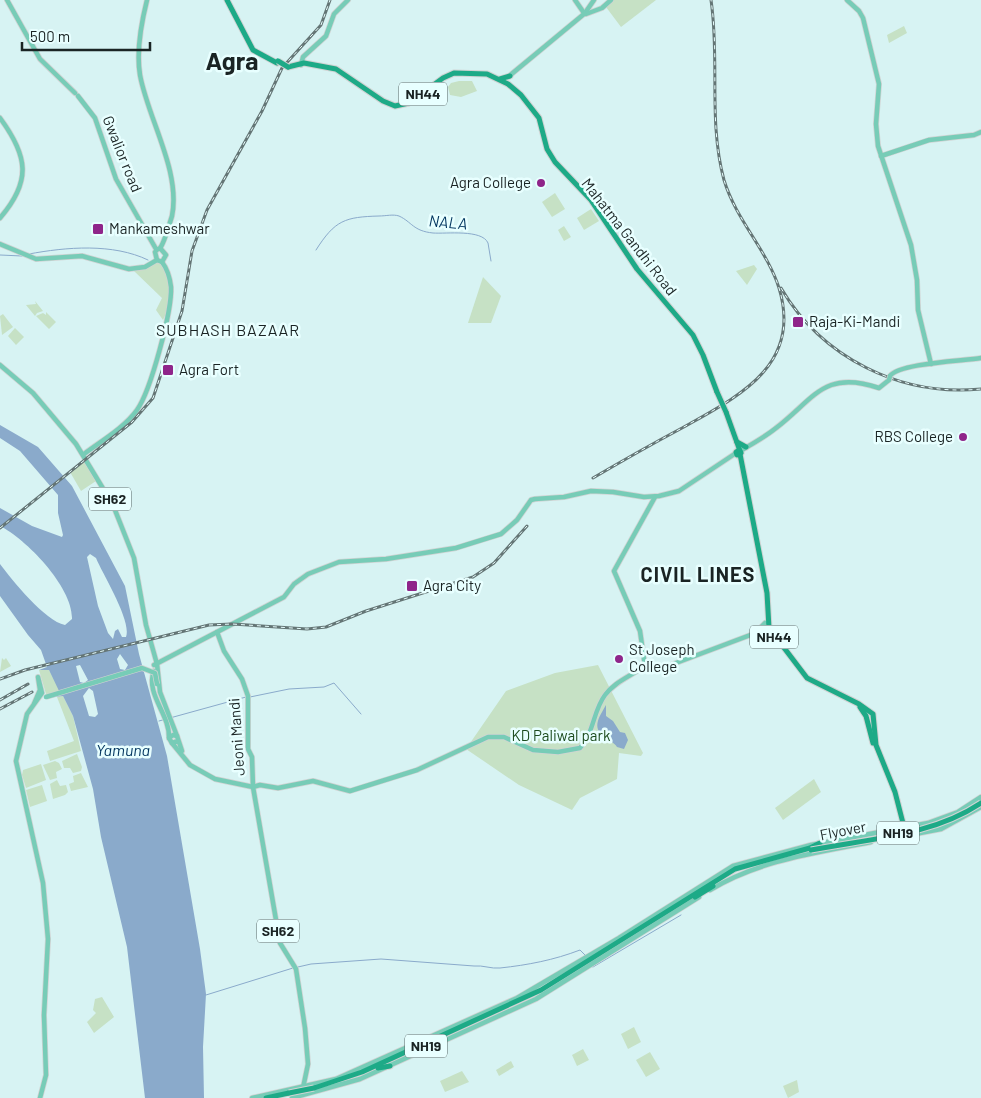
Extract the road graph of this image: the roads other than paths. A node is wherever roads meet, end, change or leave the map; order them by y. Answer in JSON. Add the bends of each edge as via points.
{"nodes":[{"id":1,"x":8,"y":0,"type":"edge"},
{"id":2,"x":148,"y":0,"type":"edge"},
{"id":3,"x":228,"y":0,"type":"edge"},
{"id":4,"x":348,"y":0,"type":"edge"},
{"id":5,"x":575,"y":0,"type":"edge"},
{"id":6,"x":594,"y":0,"type":"edge"},
{"id":7,"x":609,"y":0,"type":"edge"},
{"id":8,"x":847,"y":0,"type":"edge"},
{"id":9,"x":585,"y":14,"type":"junction"},
{"id":10,"x":304,"y":57,"type":"junction"},
{"id":11,"x":303,"y":64,"type":"junction"},
{"id":12,"x":289,"y":68,"type":"junction"},
{"id":13,"x":510,"y":76,"type":"junction"},
{"id":14,"x":504,"y":83,"type":"junction"},
{"id":15,"x":0,"y":118,"type":"edge"},
{"id":16,"x":981,"y":132,"type":"edge"},
{"id":17,"x":881,"y":156,"type":"junction"},
{"id":18,"x":0,"y":220,"type":"edge"},
{"id":19,"x":0,"y":243,"type":"edge"},
{"id":20,"x":158,"y":248,"type":"junction"},
{"id":21,"x":159,"y":260,"type":"junction"},
{"id":22,"x":981,"y":358,"type":"edge"},
{"id":23,"x":930,"y":365,"type":"junction"},
{"id":24,"x":0,"y":366,"type":"edge"},
{"id":25,"x":725,"y":413,"type":"junction"},
{"id":26,"x":767,"y":435,"type":"junction"},
{"id":27,"x":737,"y":441,"type":"junction"},
{"id":28,"x":746,"y":447,"type":"junction"},
{"id":29,"x":738,"y":453,"type":"junction"},
{"id":30,"x":84,"y":454,"type":"junction"},
{"id":31,"x":657,"y":498,"type":"junction"},
{"id":32,"x":767,"y":628,"type":"junction"},
{"id":33,"x":758,"y":631,"type":"junction"},
{"id":34,"x":217,"y":632,"type":"junction"},
{"id":35,"x":155,"y":665,"type":"junction"},
{"id":36,"x":646,"y":665,"type":"junction"},
{"id":37,"x":40,"y":687,"type":"dead end"},
{"id":38,"x":42,"y":696,"type":"junction"},
{"id":39,"x":169,"y":718,"type":"junction"},
{"id":40,"x":172,"y":730,"type":"junction"},
{"id":41,"x":169,"y":738,"type":"junction"},
{"id":42,"x":178,"y":738,"type":"junction"},
{"id":43,"x":172,"y":743,"type":"junction"},
{"id":44,"x":232,"y":783,"type":"junction"},
{"id":45,"x":253,"y":787,"type":"junction"},
{"id":46,"x":980,"y":801,"type":"edge"},
{"id":47,"x":912,"y":826,"type":"junction"},
{"id":48,"x":899,"y":828,"type":"junction"},
{"id":49,"x":913,"y":834,"type":"junction"},
{"id":50,"x":895,"y":838,"type":"junction"},
{"id":51,"x":819,"y":844,"type":"junction"},
{"id":52,"x":810,"y":849,"type":"junction"},
{"id":53,"x":534,"y":995,"type":"junction"},
{"id":54,"x":454,"y":1031,"type":"junction"},
{"id":55,"x":438,"y":1034,"type":"junction"},
{"id":56,"x":438,"y":1041,"type":"junction"},
{"id":57,"x":424,"y":1051,"type":"junction"},
{"id":58,"x":390,"y":1066,"type":"junction"},
{"id":59,"x":378,"y":1068,"type":"junction"},
{"id":60,"x":302,"y":1087,"type":"junction"},
{"id":61,"x":313,"y":1089,"type":"junction"},
{"id":62,"x":291,"y":1095,"type":"edge"},
{"id":63,"x":301,"y":1096,"type":"junction"},
{"id":64,"x":39,"y":1098,"type":"edge"},
{"id":65,"x":252,"y":1098,"type":"edge"},
{"id":66,"x":266,"y":1098,"type":"edge"},
{"id":67,"x":282,"y":1098,"type":"edge"}],
"edges":[{"from":1,"to":20,"type":"main road","name":"Gwalior road","via":[[40,59],[77,94],[95,118],[116,179]]},
{"from":2,"to":20,"type":"main road","via":[[139,47],[140,71],[172,188],[172,214]]},
{"from":3,"to":12,"type":"highway","bridge":true,"via":[[254,50]]},
{"from":4,"to":10,"type":"main road","via":[[334,14],[326,36]]},
{"from":5,"to":9,"type":"main road"},
{"from":6,"to":9,"type":"main road"},
{"from":7,"to":9,"type":"main road"},
{"from":8,"to":17,"type":"main road","via":[[862,18],[876,69],[880,96],[876,131]]},
{"from":9,"to":13,"type":"main road"},
{"from":10,"to":11,"type":"main road"},
{"from":10,"to":12,"type":"main road"},
{"from":11,"to":12,"type":"highway","name":"Mahatma Gandhi Road","number":"NH44"},
{"from":11,"to":12,"type":"highway"},
{"from":11,"to":14,"type":"highway","name":"Mahatma Gandhi Road","number":"NH44","via":[[338,71],[384,104],[396,108],[411,104],[455,75],[482,75]]},
{"from":13,"to":14,"type":"highway"},
{"from":13,"to":14,"type":"highway"},
{"from":14,"to":25,"type":"highway","name":"Mahatma Gandhi Road","number":"NH44","bridge":true,"via":[[520,96],[535,117],[555,162],[592,200],[632,263],[695,339]]},
{"from":15,"to":18,"type":"main road","via":[[19,148],[23,174],[14,202]]},
{"from":16,"to":17,"type":"main road","via":[[929,140]]},
{"from":17,"to":23,"type":"main road","via":[[911,245],[918,310]]},
{"from":19,"to":21,"type":"main road","via":[[32,256],[83,255],[129,269]]},
{"from":20,"to":21,"type":"main road"},
{"from":20,"to":21,"type":"main road","via":[[166,255]]},
{"from":21,"to":30,"type":"main road","via":[[169,272],[170,295],[164,330],[142,402],[125,422]]},
{"from":22,"to":23,"type":"main road"},
{"from":23,"to":26,"type":"main road","via":[[894,372],[879,388],[858,382],[835,382],[810,398]]},
{"from":24,"to":30,"type":"main road","number":"SH62","via":[[33,393]]},
{"from":24,"to":35,"type":"main road","number":"SH62","via":[[27,390],[69,438],[113,508],[132,558]]},
{"from":25,"to":27,"type":"highway","name":"Mahatma Gandhi Road","number":"NH44"},
{"from":25,"to":29,"type":"highway","name":"Mahatma Gandhi Road","number":"NH44"},
{"from":26,"to":28,"type":"main road"},
{"from":26,"to":29,"type":"main road"},
{"from":27,"to":28,"type":"highway"},
{"from":27,"to":29,"type":"highway","name":"Mahatma Gandhi Road","number":"NH44"},
{"from":28,"to":29,"type":"main road"},
{"from":29,"to":31,"type":"main road","via":[[684,490]]},
{"from":29,"to":32,"type":"highway","name":"Mahatma Gandhi Road","number":"NH44","via":[[767,593]]},
{"from":30,"to":35,"type":"main road","number":"SH62","via":[[108,495],[133,553]]},
{"from":31,"to":34,"type":"main road","via":[[591,491],[532,499],[505,532],[464,546],[386,559],[348,560],[320,568],[298,581],[284,597]]},
{"from":31,"to":36,"type":"main road","via":[[615,571],[642,631]]},
{"from":32,"to":33,"type":"main road"},
{"from":32,"to":33,"type":"main road"},
{"from":32,"to":48,"type":"highway","number":"NH44","via":[[806,678],[869,714],[876,745],[895,792]]},
{"from":33,"to":36,"type":"main road","via":[[667,664]]},
{"from":34,"to":35,"type":"main road"},
{"from":34,"to":45,"type":"main road","name":"Jeoni Mandi","via":[[224,651],[242,679],[248,698],[248,749],[252,758]]},
{"from":35,"to":39,"type":"main road","number":"SH62","via":[[152,684],[157,701]]},
{"from":36,"to":45,"type":"main road","via":[[606,694],[600,702],[589,736],[580,748],[558,752],[533,750],[504,737],[488,737],[417,770],[350,791],[313,781],[278,788]]},
{"from":37,"to":38,"type":"main road"},
{"from":38,"to":39,"type":"main road","bridge":true,"via":[[142,668],[155,673]]},
{"from":38,"to":64,"type":"main road","via":[[27,714],[18,750],[18,771],[40,866],[48,939],[44,1015],[46,1075]]},
{"from":39,"to":40,"type":"main road","number":"SH62"},
{"from":40,"to":41,"type":"main road","number":"SH62"},
{"from":40,"to":42,"type":"main road","number":"SH62"},
{"from":41,"to":42,"type":"main road","via":[[173,734]]},
{"from":41,"to":43,"type":"main road"},
{"from":42,"to":43,"type":"main road"},
{"from":42,"to":44,"type":"main road","number":"SH62","via":[[185,758],[194,767]]},
{"from":43,"to":44,"type":"main road","number":"SH62","via":[[186,761],[207,777]]},
{"from":44,"to":45,"type":"main road","number":"SH62"},
{"from":45,"to":60,"type":"main road","number":"SH62","via":[[280,943],[297,972],[308,1056]]},
{"from":46,"to":47,"type":"main road","via":[[946,817]]},
{"from":46,"to":49,"type":"main road","via":[[976,811],[940,829]]},
{"from":46,"to":51,"type":"highway","name":"Flyover","number":"NH19","bridge":true,"via":[[934,824]]},
{"from":46,"to":52,"type":"highway","name":"Flyover","number":"NH19","bridge":true,"via":[[960,816],[934,826]]},
{"from":47,"to":48,"type":"main road"},
{"from":47,"to":49,"type":"main road"},
{"from":48,"to":50,"type":"main road"},
{"from":48,"to":51,"type":"main road"},
{"from":49,"to":50,"type":"main road"},
{"from":50,"to":57,"type":"main road","via":[[799,856],[742,872],[555,989]]},
{"from":51,"to":52,"type":"highway","name":"Flyover","number":"NH19"},
{"from":51,"to":55,"type":"main road","via":[[733,866],[545,983]]},
{"from":52,"to":53,"type":"highway","name":"Flyover","number":"NH19","via":[[736,870]]},
{"from":53,"to":54,"type":"highway","number":"NH19"},
{"from":53,"to":56,"type":"highway","number":"NH19"},
{"from":54,"to":55,"type":"highway"},
{"from":54,"to":61,"type":"highway","number":"NH19","via":[[350,1077]]},
{"from":55,"to":61,"type":"main road"},
{"from":56,"to":57,"type":"highway"},
{"from":56,"to":59,"type":"highway","number":"NH19"},
{"from":57,"to":58,"type":"main road"},
{"from":58,"to":59,"type":"highway"},
{"from":58,"to":61,"type":"main road","via":[[358,1080]]},
{"from":59,"to":61,"type":"highway","number":"NH19"},
{"from":60,"to":61,"type":"main road"},
{"from":60,"to":62,"type":"main road"},
{"from":60,"to":63,"type":"main road","number":"SH62"},
{"from":61,"to":62,"type":"highway","number":"NH19","bridge":true},
{"from":61,"to":63,"type":"main road"},
{"from":62,"to":63,"type":"main road"},
{"from":62,"to":65,"type":"main road"},
{"from":62,"to":66,"type":"highway","number":"NH19"},
{"from":62,"to":67,"type":"highway","number":"NH19"}]}
